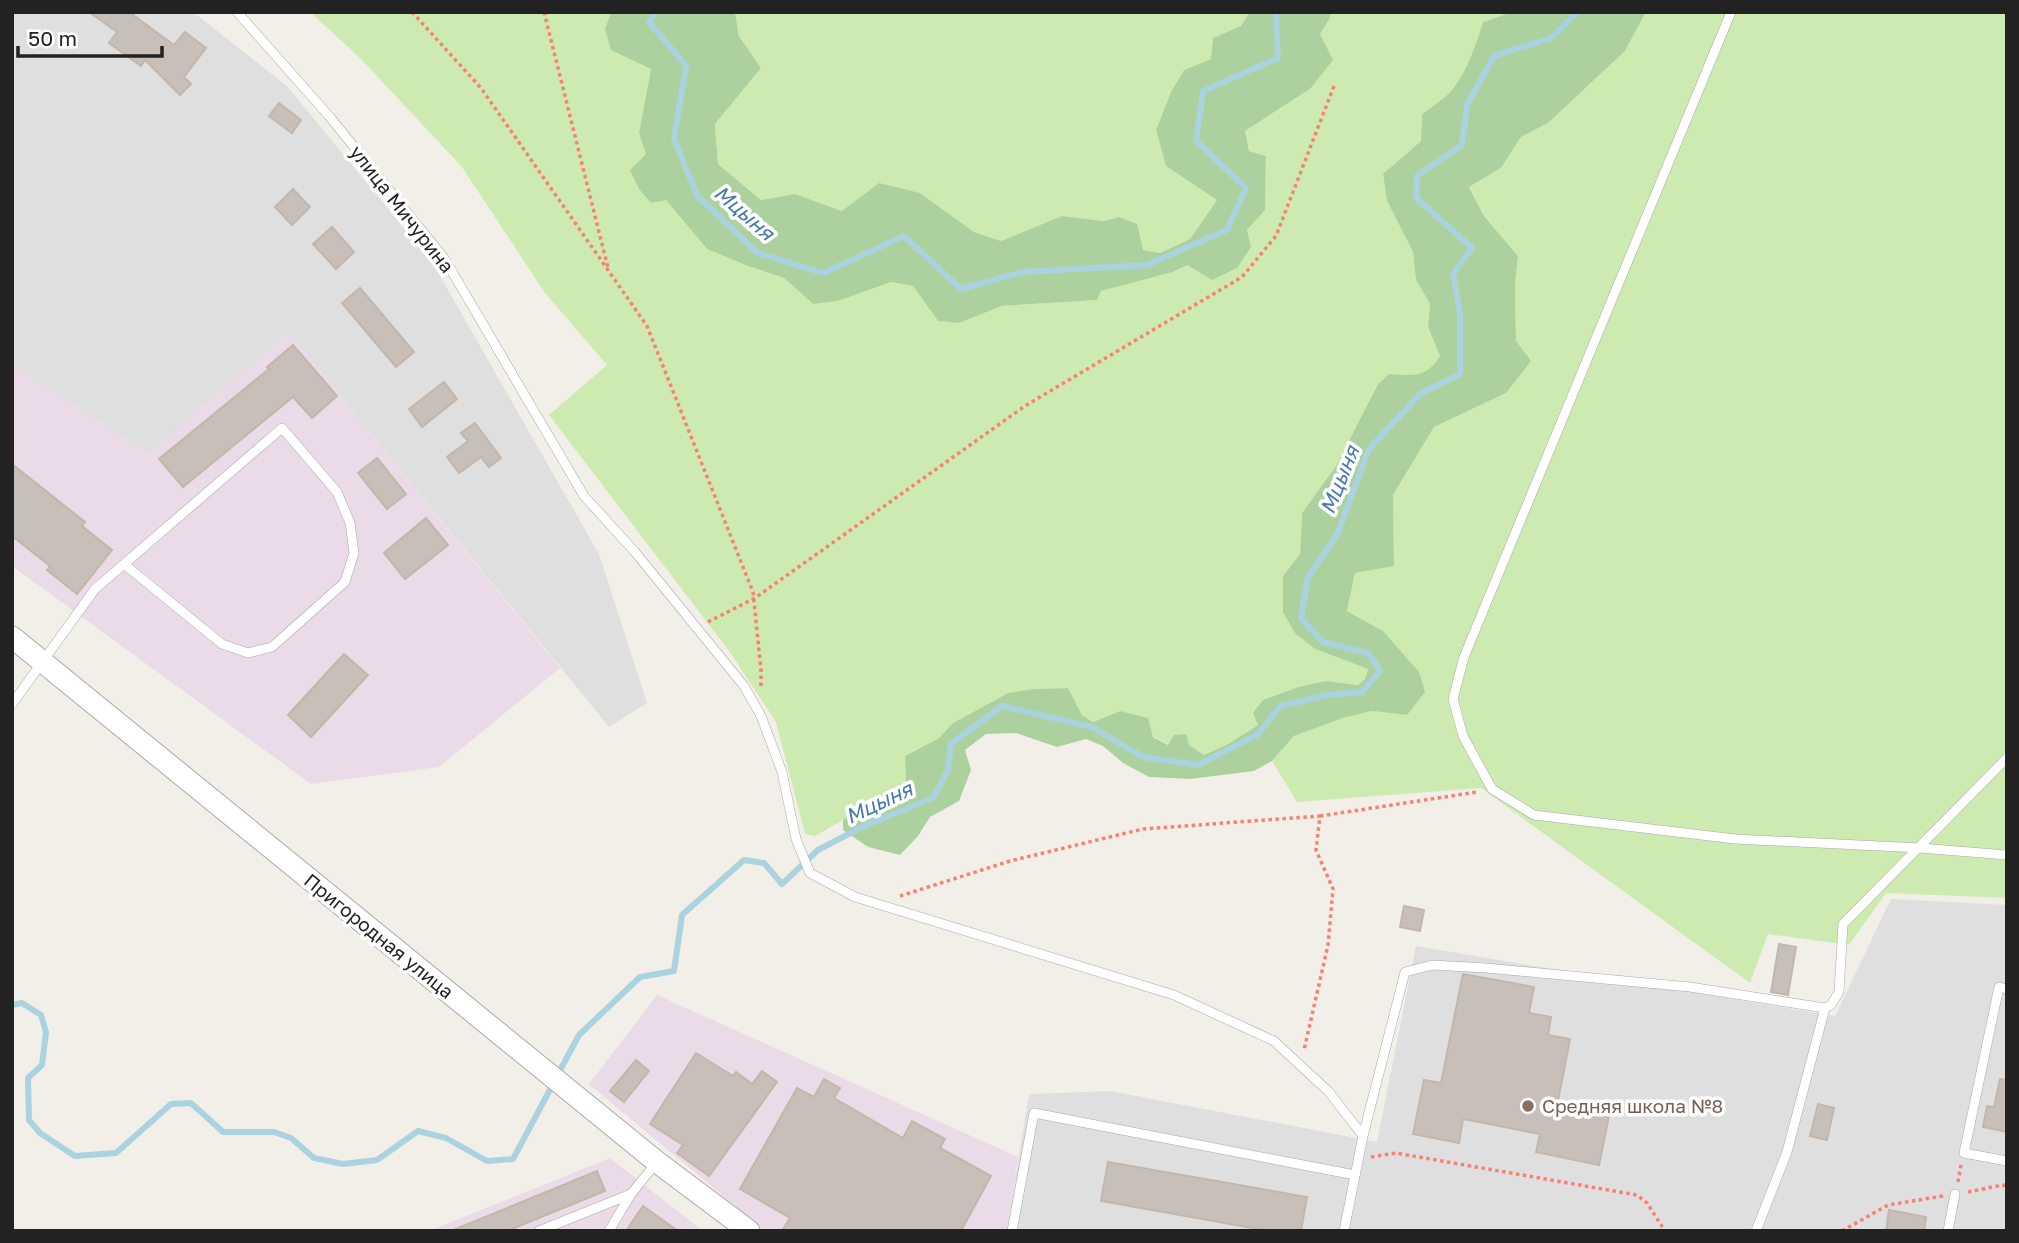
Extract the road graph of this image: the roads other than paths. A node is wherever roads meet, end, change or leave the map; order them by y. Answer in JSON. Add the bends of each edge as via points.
{"nodes":[{"id":1,"x":237,"y":12,"type":"edge"},
{"id":2,"x":1731,"y":12,"type":"edge"},
{"id":3,"x":124,"y":564,"type":"junction"},
{"id":4,"x":12,"y":637,"type":"edge"},
{"id":5,"x":43,"y":662,"type":"junction"},
{"id":6,"x":12,"y":704,"type":"edge"},
{"id":7,"x":2007,"y":758,"type":"edge"},
{"id":8,"x":1920,"y":848,"type":"junction"},
{"id":9,"x":2007,"y":855,"type":"edge"},
{"id":10,"x":2007,"y":989,"type":"edge"},
{"id":11,"x":1825,"y":1008,"type":"junction"},
{"id":12,"x":1363,"y":1136,"type":"junction"},
{"id":13,"x":2007,"y":1161,"type":"edge"},
{"id":14,"x":657,"y":1162,"type":"junction"},
{"id":15,"x":1355,"y":1175,"type":"junction"},
{"id":16,"x":632,"y":1194,"type":"junction"},
{"id":17,"x":1955,"y":1194,"type":"road end"},
{"id":18,"x":539,"y":1231,"type":"edge"},
{"id":19,"x":609,"y":1231,"type":"edge"},
{"id":20,"x":749,"y":1231,"type":"edge"},
{"id":21,"x":1012,"y":1231,"type":"edge"},
{"id":22,"x":1344,"y":1231,"type":"edge"},
{"id":23,"x":1756,"y":1231,"type":"edge"},
{"id":24,"x":1948,"y":1231,"type":"edge"}],
"edges":[{"from":1,"to":12,"type":"lane","name":"улица Мичурина","via":[[444,258],[584,496],[744,686],[782,772],[796,839],[810,873],[855,897],[1174,995],[1274,1041],[1329,1091]]},
{"from":2,"to":8,"type":"lane","via":[[1464,657],[1453,699],[1463,736],[1492,789],[1534,815],[1735,839]]},
{"from":3,"to":3,"type":"lane","via":[[282,428],[337,492],[350,523],[354,553],[345,582],[272,647],[248,653],[222,644]]},
{"from":3,"to":5,"type":"lane","via":[[95,589]]},
{"from":4,"to":5,"type":"street","name":"Пригородная улица"},
{"from":5,"to":6,"type":"lane"},
{"from":5,"to":14,"type":"street","name":"Пригородная улица"},
{"from":7,"to":8,"type":"lane"},
{"from":8,"to":9,"type":"lane"},
{"from":8,"to":11,"type":"lane","via":[[1843,924],[1839,992]]},
{"from":10,"to":13,"type":"lane","via":[[1999,987],[1964,1153]]},
{"from":11,"to":12,"type":"lane","via":[[1690,987],[1486,968],[1432,965],[1405,972]]},
{"from":11,"to":23,"type":"lane","via":[[1787,1152]]},
{"from":12,"to":15,"type":"lane"},
{"from":14,"to":16,"type":"lane"},
{"from":14,"to":20,"type":"street","name":"Пригородная улица"},
{"from":15,"to":21,"type":"lane","via":[[1034,1113]]},
{"from":15,"to":22,"type":"lane"},
{"from":16,"to":18,"type":"lane"},
{"from":16,"to":19,"type":"lane"},
{"from":17,"to":24,"type":"lane"}]}
